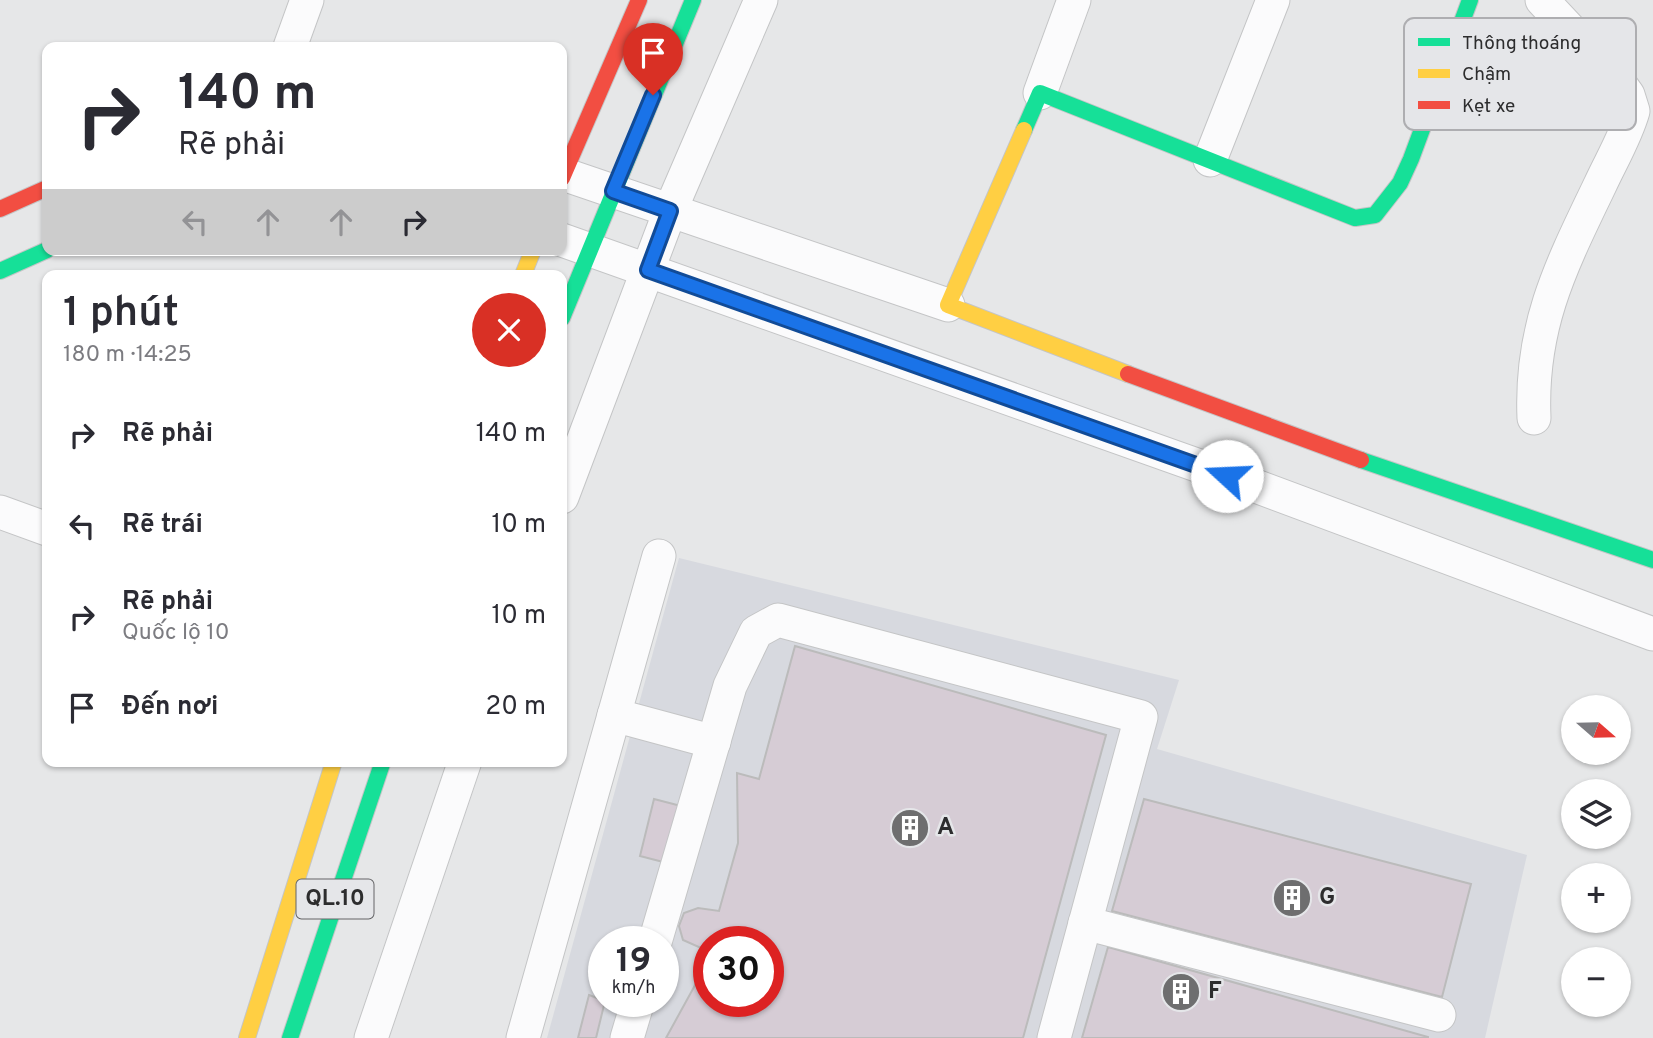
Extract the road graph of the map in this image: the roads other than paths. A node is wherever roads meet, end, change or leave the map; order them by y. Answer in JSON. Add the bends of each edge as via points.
{"nodes":[{"id":1,"x":307,"y":0,"type":"edge"},
{"id":2,"x":639,"y":0,"type":"edge"},
{"id":3,"x":693,"y":0,"type":"edge"},
{"id":4,"x":761,"y":0,"type":"edge"},
{"id":5,"x":1074,"y":0,"type":"edge"},
{"id":6,"x":1273,"y":0,"type":"edge"},
{"id":7,"x":1470,"y":0,"type":"edge"},
{"id":8,"x":1542,"y":0,"type":"edge"},
{"id":9,"x":1463,"y":18,"type":"edge"},
{"id":10,"x":1559,"y":18,"type":"edge"},
{"id":11,"x":292,"y":42,"type":"edge"},
{"id":12,"x":1040,"y":93,"type":"junction"},
{"id":13,"x":1421,"y":130,"type":"edge"},
{"id":14,"x":1624,"y":130,"type":"edge"},
{"id":15,"x":1210,"y":160,"type":"junction"},
{"id":16,"x":567,"y":164,"type":"edge"},
{"id":17,"x":567,"y":177,"type":"edge"},
{"id":18,"x":42,"y":190,"type":"edge"},
{"id":19,"x":613,"y":191,"type":"junction"},
{"id":20,"x":0,"y":209,"type":"edge"},
{"id":21,"x":670,"y":211,"type":"junction"},
{"id":22,"x":575,"y":245,"type":"edge"},
{"id":23,"x":42,"y":252,"type":"edge"},
{"id":24,"x":648,"y":270,"type":"junction"},
{"id":25,"x":0,"y":271,"type":"edge"},
{"id":26,"x":567,"y":290,"type":"edge"},
{"id":27,"x":948,"y":305,"type":"junction"},
{"id":28,"x":1534,"y":418,"type":"dead end"},
{"id":29,"x":567,"y":484,"type":"edge"},
{"id":30,"x":0,"y":512,"type":"edge"},
{"id":31,"x":42,"y":527,"type":"edge"},
{"id":32,"x":659,"y":556,"type":"dead end"},
{"id":33,"x":1653,"y":560,"type":"edge"},
{"id":34,"x":1653,"y":634,"type":"edge"},
{"id":35,"x":614,"y":715,"type":"junction"},
{"id":36,"x":714,"y":742,"type":"junction"},
{"id":37,"x":332,"y":767,"type":"edge"},
{"id":38,"x":381,"y":767,"type":"edge"},
{"id":39,"x":463,"y":767,"type":"edge"},
{"id":40,"x":1085,"y":923,"type":"junction"},
{"id":41,"x":660,"y":926,"type":"edge"},
{"id":42,"x":1439,"y":1015,"type":"dead end"},
{"id":43,"x":633,"y":1017,"type":"edge"},
{"id":44,"x":247,"y":1038,"type":"edge"},
{"id":45,"x":290,"y":1038,"type":"edge"},
{"id":46,"x":371,"y":1038,"type":"edge"},
{"id":47,"x":523,"y":1038,"type":"edge"},
{"id":48,"x":626,"y":1038,"type":"edge"},
{"id":49,"x":1054,"y":1038,"type":"edge"}],
"edges":[{"from":1,"to":11,"type":"street"},
{"from":2,"to":16,"type":"main road"},
{"from":3,"to":19,"type":"main road"},
{"from":4,"to":21,"type":"street"},
{"from":5,"to":12,"type":"street"},
{"from":6,"to":15,"type":"street"},
{"from":7,"to":9,"type":"main road"},
{"from":8,"to":10,"type":"street"},
{"from":12,"to":15,"type":"main road"},
{"from":12,"to":27,"type":"main road"},
{"from":13,"to":15,"type":"main road","via":[[1386,204],[1375,215],[1355,218]]},
{"from":14,"to":28,"type":"street","via":[[1543,315],[1532,386]]},
{"from":17,"to":19,"type":"street"},
{"from":18,"to":20,"type":"main road"},
{"from":19,"to":21,"type":"street"},
{"from":19,"to":22,"type":"main road"},
{"from":21,"to":24,"type":"street"},
{"from":21,"to":27,"type":"street"},
{"from":22,"to":24,"type":"street"},
{"from":22,"to":26,"type":"main road"},
{"from":23,"to":25,"type":"main road"},
{"from":24,"to":29,"type":"street"},
{"from":24,"to":34,"type":"street","via":[[1253,485]]},
{"from":27,"to":33,"type":"main road","via":[[1288,435]]},
{"from":30,"to":31,"type":"street"},
{"from":32,"to":35,"type":"street"},
{"from":35,"to":36,"type":"street"},
{"from":35,"to":47,"type":"street"},
{"from":36,"to":40,"type":"street","via":[[730,686],[756,632],[778,620],[1141,717]]},
{"from":36,"to":41,"type":"street"},
{"from":37,"to":44,"type":"main road","number":"QL.10"},
{"from":38,"to":45,"type":"main road","number":"QL.10"},
{"from":39,"to":46,"type":"street"},
{"from":40,"to":42,"type":"street"},
{"from":40,"to":49,"type":"street"},
{"from":43,"to":48,"type":"street"}]}
